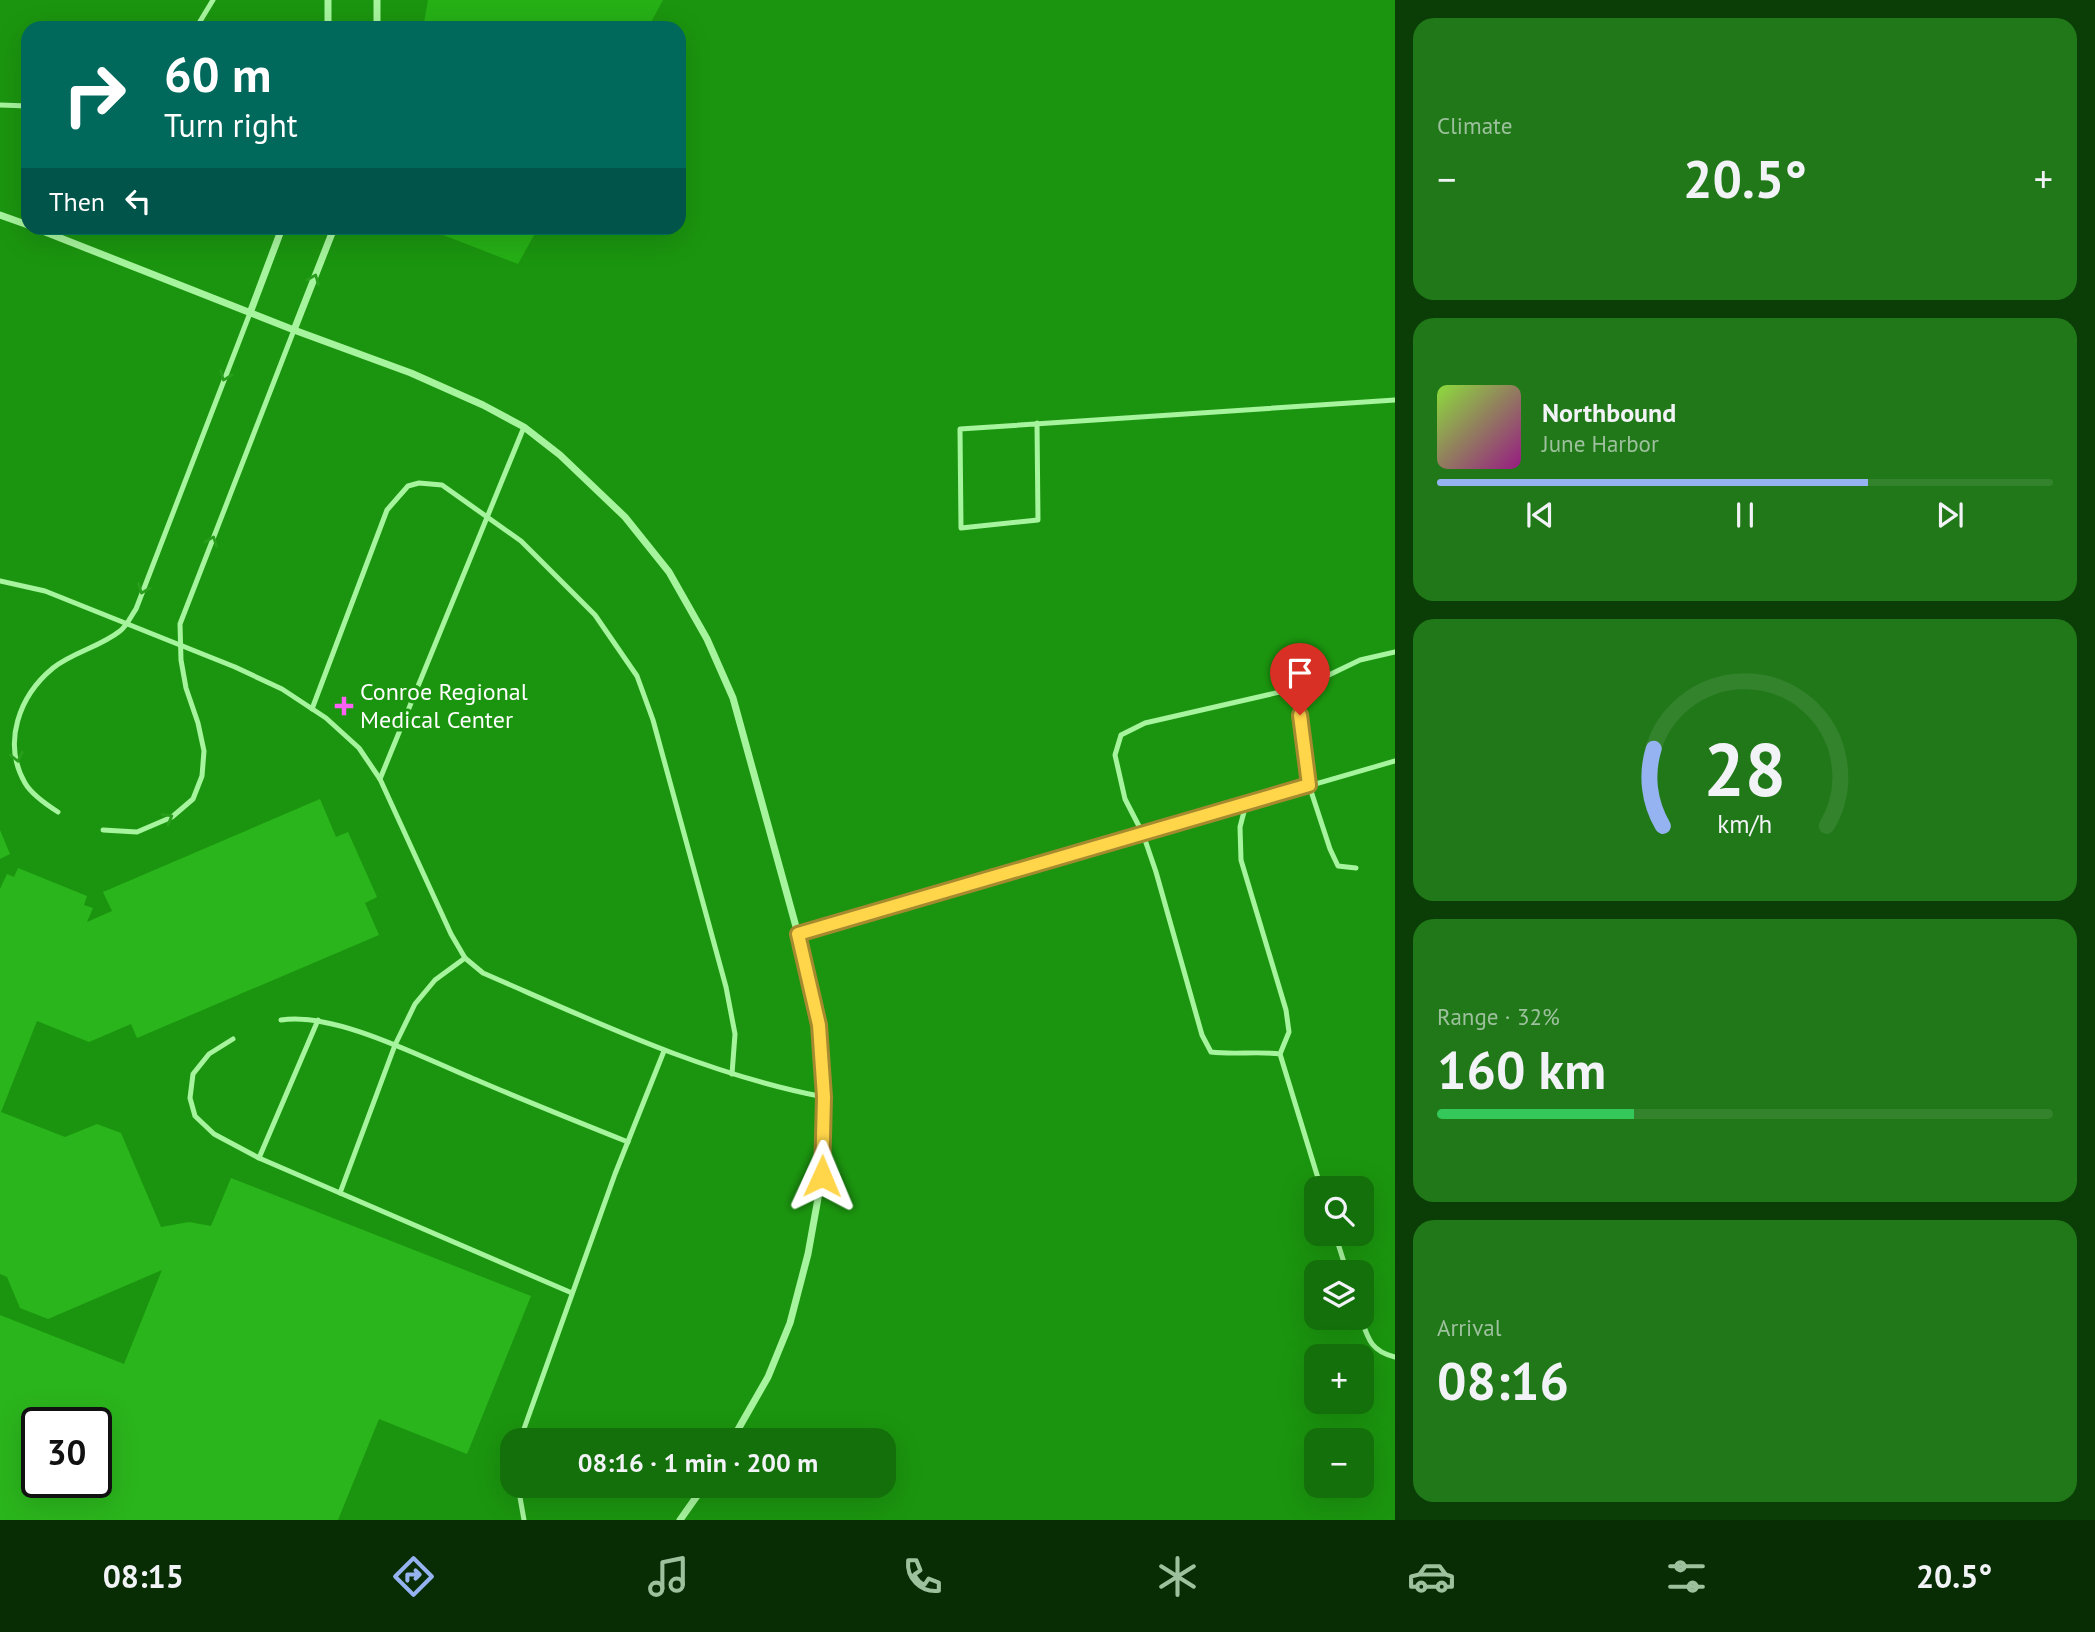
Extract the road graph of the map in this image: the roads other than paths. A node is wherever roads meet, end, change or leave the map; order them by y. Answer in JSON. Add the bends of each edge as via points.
{"nodes":[{"id":1,"x":213,"y":0,"type":"edge"},
{"id":2,"x":328,"y":0,"type":"edge"},
{"id":3,"x":377,"y":0,"type":"edge"},
{"id":4,"x":200,"y":21,"type":"edge"},
{"id":5,"x":328,"y":21,"type":"edge"},
{"id":6,"x":377,"y":21,"type":"edge"},
{"id":7,"x":0,"y":105,"type":"edge"},
{"id":8,"x":21,"y":106,"type":"edge"},
{"id":9,"x":0,"y":215,"type":"edge"},
{"id":10,"x":21,"y":222,"type":"edge"},
{"id":11,"x":53,"y":235,"type":"edge"},
{"id":12,"x":279,"y":235,"type":"edge"},
{"id":13,"x":331,"y":235,"type":"edge"},
{"id":14,"x":250,"y":313,"type":"junction"},
{"id":15,"x":294,"y":330,"type":"junction"},
{"id":16,"x":1395,"y":400,"type":"edge"},
{"id":17,"x":1037,"y":423,"type":"junction"},
{"id":18,"x":524,"y":427,"type":"junction"},
{"id":19,"x":487,"y":517,"type":"junction"},
{"id":20,"x":0,"y":582,"type":"edge"},
{"id":21,"x":126,"y":624,"type":"junction"},
{"id":22,"x":180,"y":646,"type":"junction"},
{"id":23,"x":1395,"y":652,"type":"edge"},
{"id":24,"x":1306,"y":686,"type":"junction"},
{"id":25,"x":312,"y":709,"type":"junction"},
{"id":26,"x":1395,"y":761,"type":"edge"},
{"id":27,"x":380,"y":779,"type":"junction"},
{"id":28,"x":1309,"y":785,"type":"junction"},
{"id":29,"x":1246,"y":804,"type":"junction"},
{"id":30,"x":58,"y":812,"type":"dead end"},
{"id":31,"x":103,"y":830,"type":"dead end"},
{"id":32,"x":1143,"y":834,"type":"junction"},
{"id":33,"x":1356,"y":868,"type":"dead end"},
{"id":34,"x":798,"y":934,"type":"junction"},
{"id":35,"x":465,"y":958,"type":"junction"},
{"id":36,"x":281,"y":1020,"type":"dead end"},
{"id":37,"x":318,"y":1020,"type":"junction"},
{"id":38,"x":233,"y":1039,"type":"dead end"},
{"id":39,"x":395,"y":1045,"type":"junction"},
{"id":40,"x":664,"y":1051,"type":"junction"},
{"id":41,"x":1280,"y":1054,"type":"junction"},
{"id":42,"x":732,"y":1074,"type":"junction"},
{"id":43,"x":824,"y":1097,"type":"junction"},
{"id":44,"x":628,"y":1142,"type":"junction"},
{"id":45,"x":259,"y":1158,"type":"junction"},
{"id":46,"x":1317,"y":1176,"type":"edge"},
{"id":47,"x":340,"y":1193,"type":"junction"},
{"id":48,"x":572,"y":1293,"type":"junction"},
{"id":49,"x":1365,"y":1330,"type":"edge"},
{"id":50,"x":1395,"y":1357,"type":"edge"},
{"id":51,"x":524,"y":1428,"type":"edge"},
{"id":52,"x":739,"y":1428,"type":"edge"},
{"id":53,"x":520,"y":1498,"type":"edge"},
{"id":54,"x":696,"y":1498,"type":"edge"},
{"id":55,"x":524,"y":1520,"type":"edge"},
{"id":56,"x":680,"y":1520,"type":"edge"}],
"edges":[{"from":1,"to":4,"type":"lane"},
{"from":2,"to":5,"type":"street"},
{"from":3,"to":6,"type":"street"},
{"from":7,"to":8,"type":"lane"},
{"from":9,"to":10,"type":"street"},
{"from":11,"to":14,"type":"street"},
{"from":12,"to":14,"type":"street"},
{"from":15,"to":13,"type":"street","one_way":true},
{"from":14,"to":15,"type":"street"},
{"from":14,"to":21,"type":"lane","one_way":true,"via":[[136,609]]},
{"from":15,"to":18,"type":"street","via":[[411,373]]},
{"from":22,"to":15,"type":"lane","one_way":true,"via":[[180,624]]},
{"from":16,"to":17,"type":"lane"},
{"from":17,"to":17,"type":"lane","via":[[960,429],[961,528],[1038,520]]},
{"from":18,"to":19,"type":"lane"},
{"from":18,"to":34,"type":"street","via":[[625,517],[669,572],[707,639],[733,698]]},
{"from":19,"to":25,"type":"lane","via":[[442,485],[408,486],[387,510]]},
{"from":19,"to":27,"type":"lane"},
{"from":19,"to":42,"type":"lane","via":[[522,541],[595,615],[637,676],[726,987],[734,1034]]},
{"from":20,"to":21,"type":"lane","via":[[44,591]]},
{"from":21,"to":22,"type":"lane"},
{"from":21,"to":30,"type":"lane","one_way":true,"via":[[54,666],[28,694],[15,727],[13,753],[26,785]]},
{"from":22,"to":25,"type":"lane","via":[[282,689]]},
{"from":31,"to":22,"type":"lane","one_way":true,"via":[[137,832],[172,817],[193,799],[202,776],[204,751],[186,688]]},
{"from":23,"to":24,"type":"lane","via":[[1360,660]]},
{"from":24,"to":28,"type":"lane","via":[[1300,715]]},
{"from":24,"to":32,"type":"lane","via":[[1145,723],[1121,735],[1115,755],[1125,799]]},
{"from":25,"to":27,"type":"lane","via":[[359,748]]},
{"from":26,"to":28,"type":"lane"},
{"from":27,"to":35,"type":"lane"},
{"from":28,"to":29,"type":"lane"},
{"from":28,"to":33,"type":"lane","via":[[1338,866]]},
{"from":29,"to":32,"type":"lane"},
{"from":29,"to":41,"type":"lane","via":[[1240,827],[1241,860],[1286,1010],[1289,1032]]},
{"from":32,"to":34,"type":"lane"},
{"from":32,"to":41,"type":"lane","via":[[1202,1035],[1211,1052]]},
{"from":34,"to":43,"type":"street","via":[[819,1025]]},
{"from":35,"to":39,"type":"lane","via":[[435,980],[415,1004]]},
{"from":35,"to":40,"type":"lane","via":[[483,973]]},
{"from":36,"to":37,"type":"lane"},
{"from":37,"to":39,"type":"lane"},
{"from":37,"to":45,"type":"lane"},
{"from":38,"to":45,"type":"lane","via":[[209,1054],[194,1074],[190,1098],[195,1116],[214,1134]]},
{"from":39,"to":44,"type":"lane"},
{"from":39,"to":47,"type":"lane"},
{"from":40,"to":42,"type":"lane"},
{"from":40,"to":44,"type":"lane"},
{"from":41,"to":46,"type":"lane"},
{"from":42,"to":43,"type":"lane"},
{"from":43,"to":52,"type":"street","via":[[822,1176],[808,1254],[768,1377]]},
{"from":44,"to":48,"type":"lane"},
{"from":45,"to":47,"type":"lane"},
{"from":47,"to":48,"type":"lane"},
{"from":48,"to":51,"type":"lane"},
{"from":49,"to":50,"type":"lane","via":[[1381,1353]]},
{"from":53,"to":55,"type":"lane"},
{"from":54,"to":56,"type":"street"}]}
